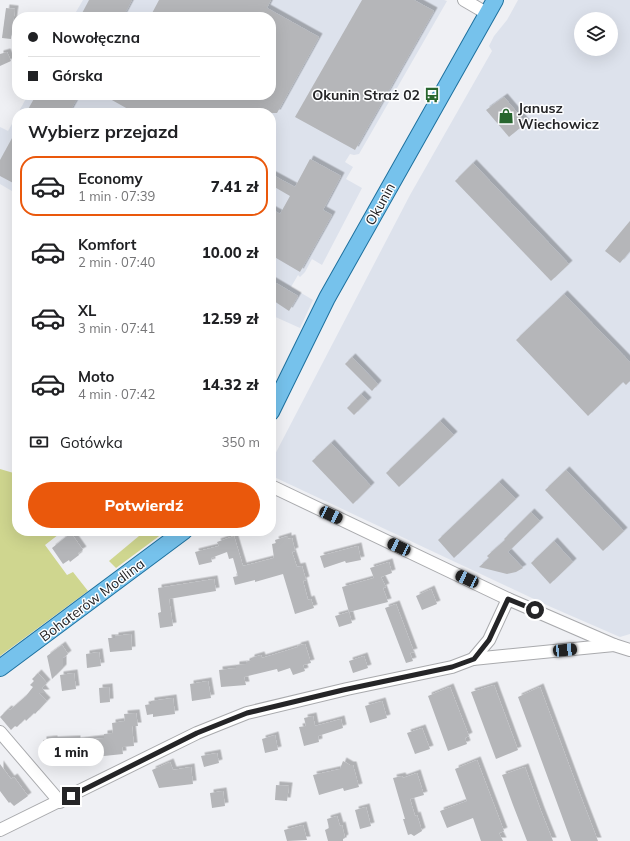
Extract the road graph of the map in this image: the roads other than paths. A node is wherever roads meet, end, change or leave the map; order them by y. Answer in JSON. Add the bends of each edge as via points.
{"nodes":[{"id":1,"x":464,"y":0,"type":"edge"},
{"id":2,"x":492,"y":7,"type":"edge"},
{"id":3,"x":276,"y":402,"type":"edge"},
{"id":4,"x":276,"y":488,"type":"edge"},
{"id":5,"x":177,"y":536,"type":"edge"},
{"id":6,"x":508,"y":599,"type":"junction"},
{"id":7,"x":614,"y":645,"type":"junction"},
{"id":8,"x":630,"y":650,"type":"edge"},
{"id":9,"x":474,"y":659,"type":"junction"},
{"id":10,"x":0,"y":668,"type":"edge"},
{"id":11,"x":0,"y":732,"type":"edge"},
{"id":12,"x":60,"y":802,"type":"junction"},
{"id":13,"x":0,"y":830,"type":"edge"}],
"edges":[{"from":1,"to":2,"type":"street"},
{"from":2,"to":3,"type":"main road","name":"Okunin","via":[[327,298]]},
{"from":4,"to":6,"type":"street"},
{"from":5,"to":10,"type":"main road","name":"Bohaterów Modlina"},
{"from":6,"to":7,"type":"street"},
{"from":6,"to":9,"type":"street","via":[[489,640]]},
{"from":7,"to":8,"type":"street"},
{"from":7,"to":9,"type":"street"},
{"from":9,"to":12,"type":"street","via":[[452,667],[247,713],[197,733]]},
{"from":11,"to":12,"type":"street"},
{"from":12,"to":13,"type":"street"}]}
